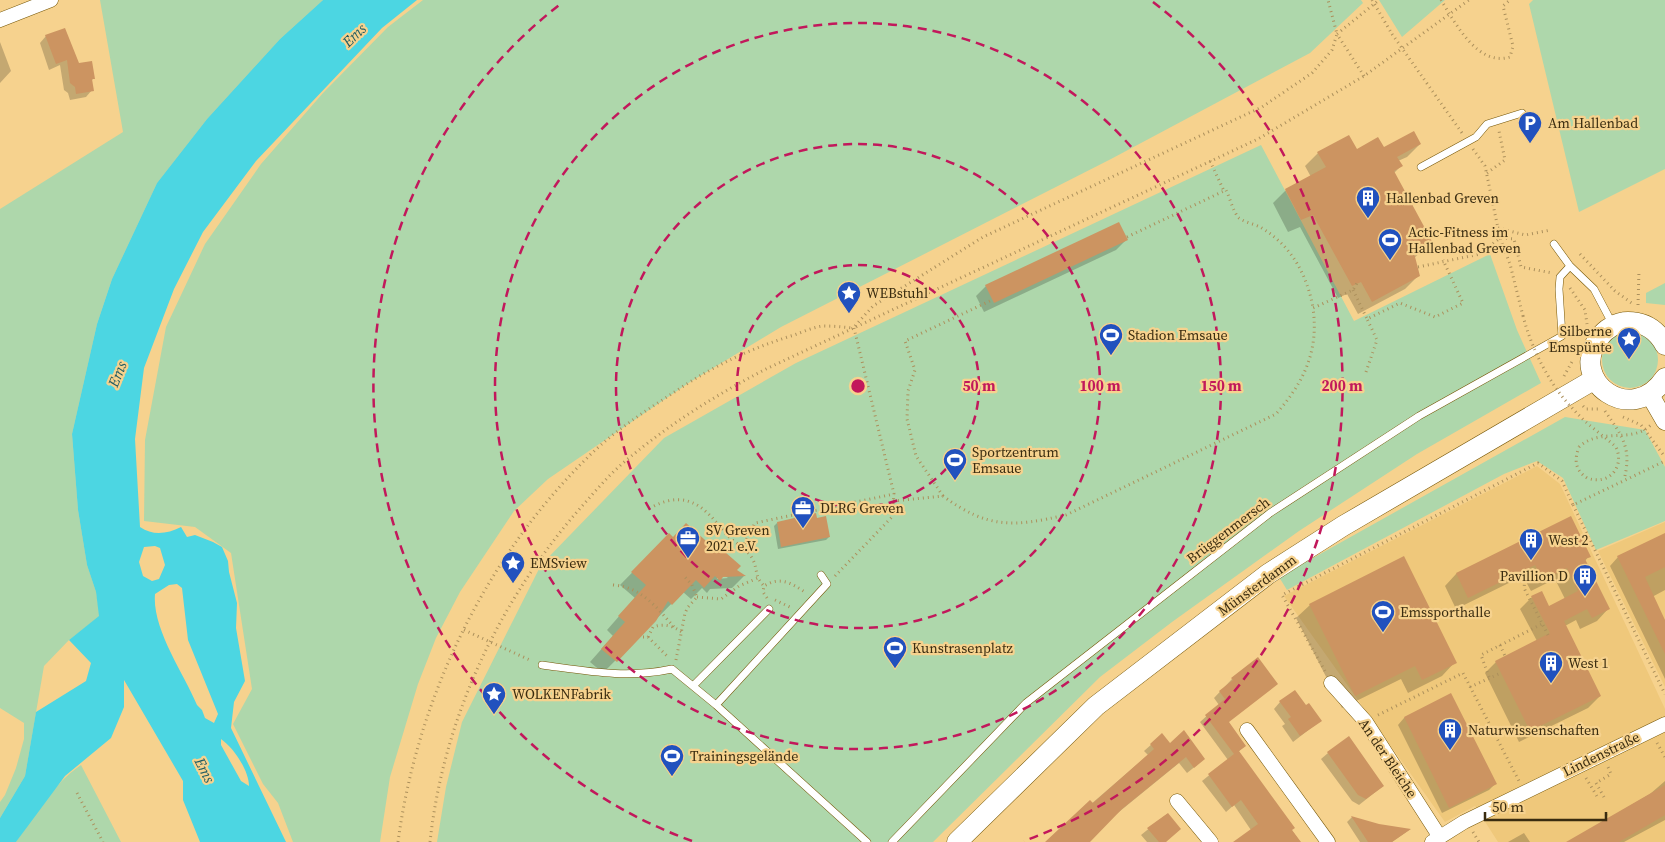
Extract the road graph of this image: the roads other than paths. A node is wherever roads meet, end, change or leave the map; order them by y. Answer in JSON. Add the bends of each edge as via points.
{"nodes":[{"id":1,"x":51,"y":0,"type":"edge"},
{"id":2,"x":0,"y":20,"type":"edge"},
{"id":3,"x":1522,"y":113,"type":"dead end"},
{"id":4,"x":1421,"y":167,"type":"dead end"},
{"id":5,"x":1554,"y":244,"type":"dead end"},
{"id":6,"x":1570,"y":266,"type":"junction"},
{"id":7,"x":1613,"y":325,"type":"junction"},
{"id":8,"x":1665,"y":344,"type":"edge"},
{"id":9,"x":1665,"y":378,"type":"edge"},
{"id":10,"x":1595,"y":379,"type":"junction"},
{"id":11,"x":1650,"y":395,"type":"junction"},
{"id":12,"x":1665,"y":421,"type":"edge"},
{"id":13,"x":821,"y":575,"type":"dead end"},
{"id":14,"x":769,"y":609,"type":"dead end"},
{"id":15,"x":542,"y":665,"type":"road end"},
{"id":16,"x":1331,"y":683,"type":"road end"},
{"id":17,"x":693,"y":686,"type":"junction"},
{"id":18,"x":716,"y":705,"type":"junction"},
{"id":19,"x":1665,"y":724,"type":"edge"},
{"id":20,"x":1247,"y":730,"type":"dead end"},
{"id":21,"x":1177,"y":802,"type":"dead end"},
{"id":22,"x":1435,"y":840,"type":"edge"},
{"id":23,"x":867,"y":842,"type":"edge"},
{"id":24,"x":892,"y":842,"type":"edge"},
{"id":25,"x":957,"y":842,"type":"edge"},
{"id":26,"x":1211,"y":842,"type":"edge"},
{"id":27,"x":1328,"y":842,"type":"edge"}],
"edges":[{"from":1,"to":2,"type":"street"},
{"from":3,"to":4,"type":"lane","via":[[1487,124],[1476,137]]},
{"from":5,"to":6,"type":"lane"},
{"from":6,"to":7,"type":"lane","via":[[1594,289]]},
{"from":6,"to":24,"type":"lane","name":"Brüggenmersch","via":[[1560,277],[1558,288],[1562,336],[1419,416],[1270,513],[1026,703]]},
{"from":7,"to":8,"type":"main road","via":[[1637,322],[1658,334]]},
{"from":7,"to":10,"type":"main road","via":[[1595,343],[1591,356]]},
{"from":9,"to":11,"type":"main road"},
{"from":10,"to":11,"type":"main road","via":[[1614,397],[1627,400]]},
{"from":10,"to":25,"type":"main road","name":"Münsterdamm","via":[[1359,516],[1268,574],[1096,706]]},
{"from":11,"to":12,"type":"street"},
{"from":13,"to":18,"type":"lane","via":[[827,584]]},
{"from":14,"to":17,"type":"lane"},
{"from":15,"to":17,"type":"lane","via":[[614,675],[672,669]]},
{"from":16,"to":22,"type":"street","name":"An der Bleiche","via":[[1366,722],[1436,831]]},
{"from":17,"to":18,"type":"lane"},
{"from":18,"to":23,"type":"lane"},
{"from":19,"to":22,"type":"street","name":"Lindenstraße","via":[[1490,808]]},
{"from":20,"to":27,"type":"street"},
{"from":21,"to":26,"type":"street"}]}
